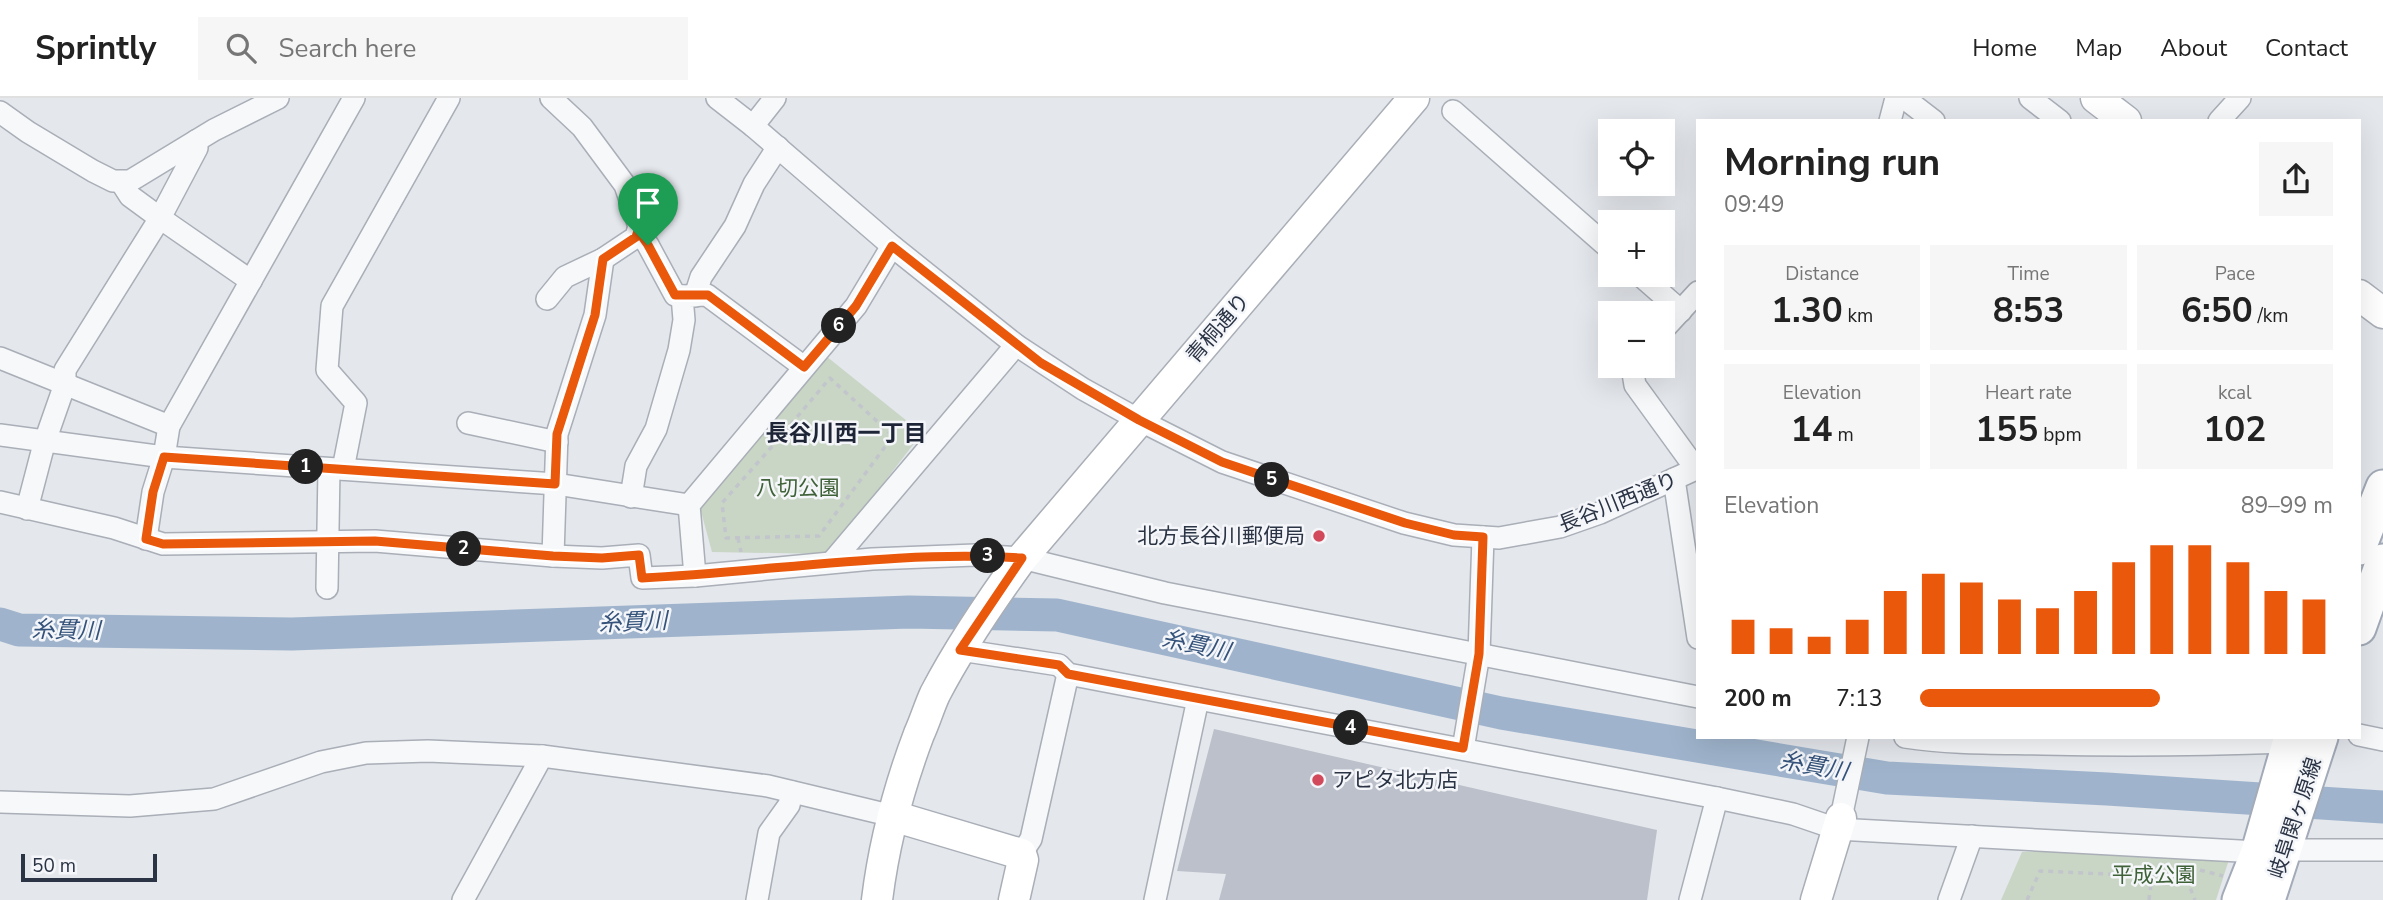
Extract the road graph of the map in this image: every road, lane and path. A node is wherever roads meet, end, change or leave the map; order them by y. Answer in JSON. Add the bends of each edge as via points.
{"nodes":[{"id":1,"x":278,"y":98,"type":"edge"},
{"id":2,"x":354,"y":98,"type":"edge"},
{"id":3,"x":449,"y":98,"type":"edge"},
{"id":4,"x":551,"y":98,"type":"edge"},
{"id":5,"x":717,"y":98,"type":"edge"},
{"id":6,"x":775,"y":98,"type":"edge"},
{"id":7,"x":1414,"y":98,"type":"edge"},
{"id":8,"x":1896,"y":98,"type":"edge"},
{"id":9,"x":1904,"y":98,"type":"edge"},
{"id":10,"x":2030,"y":98,"type":"edge"},
{"id":11,"x":2096,"y":98,"type":"edge"},
{"id":12,"x":2240,"y":98,"type":"edge"},
{"id":13,"x":1453,"y":111,"type":"dead end"},
{"id":14,"x":0,"y":112,"type":"edge"},
{"id":15,"x":1891,"y":119,"type":"edge"},
{"id":16,"x":1931,"y":119,"type":"edge"},
{"id":17,"x":2057,"y":119,"type":"edge"},
{"id":18,"x":2123,"y":119,"type":"edge"},
{"id":19,"x":2221,"y":119,"type":"edge"},
{"id":20,"x":753,"y":126,"type":"junction"},
{"id":21,"x":196,"y":141,"type":"junction"},
{"id":22,"x":778,"y":147,"type":"junction"},
{"id":23,"x":121,"y":182,"type":"junction"},
{"id":24,"x":160,"y":218,"type":"junction"},
{"id":25,"x":638,"y":231,"type":"junction"},
{"id":26,"x":1598,"y":238,"type":"edge"},
{"id":27,"x":892,"y":246,"type":"junction"},
{"id":28,"x":603,"y":259,"type":"junction"},
{"id":29,"x":251,"y":281,"type":"junction"},
{"id":30,"x":1654,"y":287,"type":"edge"},
{"id":31,"x":1696,"y":294,"type":"edge"},
{"id":32,"x":688,"y":296,"type":"junction"},
{"id":33,"x":2361,"y":296,"type":"edge"},
{"id":34,"x":547,"y":299,"type":"dead end"},
{"id":35,"x":1681,"y":311,"type":"junction"},
{"id":36,"x":2383,"y":313,"type":"edge"},
{"id":37,"x":1675,"y":317,"type":"edge"},
{"id":38,"x":1016,"y":345,"type":"junction"},
{"id":39,"x":0,"y":358,"type":"edge"},
{"id":40,"x":804,"y":367,"type":"junction"},
{"id":41,"x":1634,"y":378,"type":"edge"},
{"id":42,"x":65,"y":384,"type":"junction"},
{"id":43,"x":1139,"y":420,"type":"junction"},
{"id":44,"x":468,"y":423,"type":"dead end"},
{"id":45,"x":755,"y":425,"type":"junction"},
{"id":46,"x":169,"y":426,"type":"junction"},
{"id":47,"x":0,"y":435,"type":"edge"},
{"id":48,"x":45,"y":441,"type":"junction"},
{"id":49,"x":557,"y":442,"type":"junction"},
{"id":50,"x":776,"y":442,"type":"junction"},
{"id":51,"x":164,"y":457,"type":"junction"},
{"id":52,"x":1696,"y":467,"type":"edge"},
{"id":53,"x":1696,"y":468,"type":"edge"},
{"id":54,"x":336,"y":469,"type":"junction"},
{"id":55,"x":1674,"y":479,"type":"junction"},
{"id":56,"x":555,"y":484,"type":"junction"},
{"id":57,"x":631,"y":497,"type":"junction"},
{"id":58,"x":2371,"y":500,"type":"edge"},
{"id":59,"x":0,"y":502,"type":"edge"},
{"id":60,"x":689,"y":505,"type":"junction"},
{"id":61,"x":27,"y":509,"type":"junction"},
{"id":62,"x":1483,"y":537,"type":"junction"},
{"id":63,"x":146,"y":539,"type":"junction"},
{"id":64,"x":2361,"y":540,"type":"edge"},
{"id":65,"x":327,"y":542,"type":"junction"},
{"id":66,"x":553,"y":556,"type":"junction"},
{"id":67,"x":1022,"y":558,"type":"junction"},
{"id":68,"x":2383,"y":561,"type":"edge"},
{"id":69,"x":832,"y":562,"type":"junction"},
{"id":70,"x":695,"y":576,"type":"junction"},
{"id":71,"x":327,"y":588,"type":"dead end"},
{"id":72,"x":2361,"y":622,"type":"edge"},
{"id":73,"x":1696,"y":625,"type":"edge"},
{"id":74,"x":960,"y":650,"type":"junction"},
{"id":75,"x":1478,"y":659,"type":"junction"},
{"id":76,"x":1068,"y":674,"type":"junction"},
{"id":77,"x":1696,"y":697,"type":"edge"},
{"id":78,"x":1198,"y":698,"type":"junction"},
{"id":79,"x":2361,"y":735,"type":"edge"},
{"id":80,"x":1858,"y":739,"type":"edge"},
{"id":81,"x":1919,"y":739,"type":"edge"},
{"id":82,"x":2383,"y":740,"type":"edge"},
{"id":83,"x":2301,"y":743,"type":"edge"},
{"id":84,"x":1463,"y":744,"type":"junction"},
{"id":85,"x":542,"y":756,"type":"junction"},
{"id":86,"x":792,"y":792,"type":"junction"},
{"id":87,"x":1717,"y":798,"type":"junction"},
{"id":88,"x":0,"y":802,"type":"edge"},
{"id":89,"x":892,"y":816,"type":"junction"},
{"id":90,"x":1839,"y":823,"type":"junction"},
{"id":91,"x":1972,"y":836,"type":"junction"},
{"id":92,"x":2274,"y":840,"type":"junction"},
{"id":93,"x":2383,"y":850,"type":"edge"},
{"id":94,"x":1021,"y":854,"type":"junction"},
{"id":95,"x":2183,"y":870,"type":"junction"},
{"id":96,"x":2152,"y":876,"type":"junction"},
{"id":97,"x":2251,"y":894,"type":"edge"},
{"id":98,"x":463,"y":900,"type":"edge"},
{"id":99,"x":757,"y":900,"type":"edge"},
{"id":100,"x":877,"y":900,"type":"edge"},
{"id":101,"x":1014,"y":900,"type":"edge"},
{"id":102,"x":1155,"y":900,"type":"edge"},
{"id":103,"x":1690,"y":900,"type":"edge"},
{"id":104,"x":1816,"y":900,"type":"edge"},
{"id":105,"x":1949,"y":900,"type":"edge"},
{"id":106,"x":2027,"y":900,"type":"edge"},
{"id":107,"x":2149,"y":900,"type":"edge"},
{"id":108,"x":2194,"y":900,"type":"edge"}],
"edges":[{"from":1,"to":21,"type":"street"},
{"from":2,"to":29,"type":"street"},
{"from":3,"to":54,"type":"street","via":[[332,306],[327,370],[356,403]]},
{"from":4,"to":25,"type":"street","via":[[582,127],[625,185]]},
{"from":5,"to":20,"type":"street"},
{"from":6,"to":20,"type":"street"},
{"from":7,"to":43,"type":"street","name":"青桐通り"},
{"from":8,"to":15,"type":"street"},
{"from":9,"to":16,"type":"street"},
{"from":10,"to":17,"type":"street"},
{"from":11,"to":18,"type":"street"},
{"from":12,"to":19,"type":"street"},
{"from":13,"to":26,"type":"street"},
{"from":14,"to":23,"type":"street","via":[[93,171]]},
{"from":20,"to":22,"type":"street","name":"長谷川西通り"},
{"from":21,"to":23,"type":"street","via":[[139,177]]},
{"from":21,"to":24,"type":"street","via":[[197,148]]},
{"from":22,"to":27,"type":"street","name":"長谷川西通り"},
{"from":22,"to":32,"type":"street","via":[[735,226]]},
{"from":23,"to":24,"type":"street","via":[[130,196]]},
{"from":24,"to":29,"type":"street"},
{"from":24,"to":42,"type":"street","via":[[65,370]]},
{"from":25,"to":28,"type":"street"},
{"from":25,"to":32,"type":"street","via":[[675,295]]},
{"from":27,"to":38,"type":"street","name":"長谷川西通り"},
{"from":27,"to":40,"type":"street","via":[[856,306]]},
{"from":28,"to":34,"type":"street","via":[[565,277]]},
{"from":28,"to":49,"type":"street","via":[[595,315]]},
{"from":29,"to":46,"type":"street"},
{"from":30,"to":35,"type":"street"},
{"from":31,"to":35,"type":"street"},
{"from":32,"to":40,"type":"street","via":[[708,295]]},
{"from":32,"to":57,"type":"street","via":[[679,350],[656,429],[636,466]]},
{"from":33,"to":36,"type":"street"},
{"from":35,"to":37,"type":"street"},
{"from":38,"to":43,"type":"street","name":"長谷川西通り"},
{"from":38,"to":69,"type":"street"},
{"from":39,"to":42,"type":"street"},
{"from":40,"to":45,"type":"street"},
{"from":41,"to":52,"type":"street"},
{"from":42,"to":46,"type":"street"},
{"from":42,"to":48,"type":"street"},
{"from":43,"to":62,"type":"street","name":"長谷川西通り","via":[[1263,477],[1405,523]]},
{"from":43,"to":67,"type":"street","name":"青桐通り"},
{"from":44,"to":49,"type":"street"},
{"from":45,"to":50,"type":"path"},
{"from":45,"to":60,"type":"street"},
{"from":46,"to":51,"type":"street"},
{"from":47,"to":48,"type":"street"},
{"from":48,"to":51,"type":"street"},
{"from":48,"to":61,"type":"street"},
{"from":49,"to":56,"type":"street"},
{"from":50,"to":50,"type":"path","via":[[830,378],[893,436],[819,536],[726,538],[722,503]]},
{"from":51,"to":54,"type":"street"},
{"from":51,"to":63,"type":"street"},
{"from":53,"to":55,"type":"street","name":"長谷川西通り"},
{"from":54,"to":56,"type":"street"},
{"from":54,"to":65,"type":"street"},
{"from":55,"to":62,"type":"street","name":"長谷川西通り","via":[[1560,527]]},
{"from":55,"to":73,"type":"street"},
{"from":56,"to":57,"type":"street"},
{"from":56,"to":66,"type":"street"},
{"from":57,"to":60,"type":"street"},
{"from":58,"to":64,"type":"main road"},
{"from":59,"to":61,"type":"street"},
{"from":60,"to":70,"type":"street"},
{"from":61,"to":63,"type":"street"},
{"from":62,"to":75,"type":"street"},
{"from":63,"to":65,"type":"street","via":[[163,544]]},
{"from":65,"to":66,"type":"street","via":[[375,541]]},
{"from":65,"to":71,"type":"street"},
{"from":66,"to":70,"type":"street","via":[[639,555],[642,578]]},
{"from":67,"to":69,"type":"street","via":[[975,555]]},
{"from":67,"to":74,"type":"street","name":"青桐通り"},
{"from":67,"to":75,"type":"street"},
{"from":68,"to":72,"type":"main road"},
{"from":69,"to":70,"type":"street"},
{"from":74,"to":76,"type":"street","via":[[1059,665]]},
{"from":74,"to":89,"type":"street","name":"青桐通り","via":[[934,697]]},
{"from":75,"to":77,"type":"street"},
{"from":75,"to":84,"type":"street"},
{"from":76,"to":78,"type":"street"},
{"from":76,"to":94,"type":"street","via":[[1031,839]]},
{"from":78,"to":84,"type":"street"},
{"from":78,"to":102,"type":"street"},
{"from":79,"to":82,"type":"street"},
{"from":80,"to":90,"type":"street"},
{"from":81,"to":83,"type":"street","via":[[2194,746]]},
{"from":83,"to":92,"type":"main road","name":"岐阜関ヶ原線"},
{"from":84,"to":87,"type":"street"},
{"from":85,"to":86,"type":"street"},
{"from":85,"to":88,"type":"street","via":[[366,752],[321,762],[214,799],[130,806]]},
{"from":85,"to":98,"type":"street"},
{"from":86,"to":89,"type":"street"},
{"from":86,"to":99,"type":"street","via":[[789,805],[769,833]]},
{"from":87,"to":90,"type":"street"},
{"from":87,"to":103,"type":"street"},
{"from":89,"to":94,"type":"street"},
{"from":89,"to":100,"type":"street","name":"青桐通り"},
{"from":90,"to":91,"type":"street"},
{"from":90,"to":104,"type":"street"},
{"from":91,"to":92,"type":"street"},
{"from":91,"to":105,"type":"street"},
{"from":92,"to":93,"type":"street"},
{"from":92,"to":97,"type":"main road","name":"岐阜関ヶ原線"},
{"from":94,"to":101,"type":"street"},
{"from":95,"to":96,"type":"path"},
{"from":95,"to":97,"type":"path","via":[[2193,868]]},
{"from":95,"to":108,"type":"path"},
{"from":96,"to":106,"type":"path","via":[[2040,871]]},
{"from":96,"to":107,"type":"path"}]}
